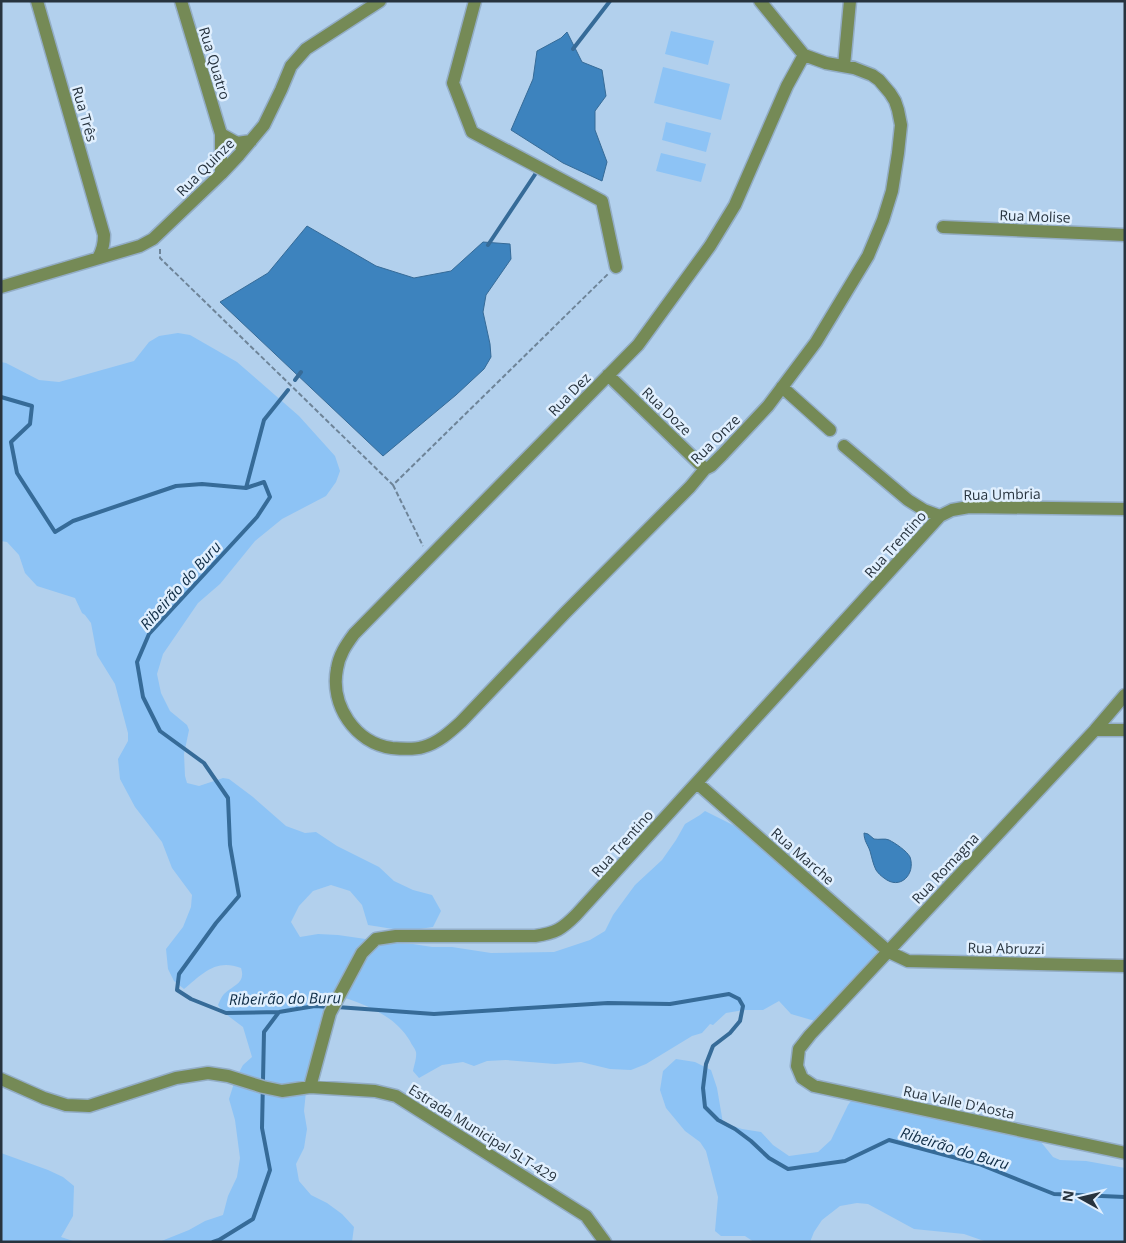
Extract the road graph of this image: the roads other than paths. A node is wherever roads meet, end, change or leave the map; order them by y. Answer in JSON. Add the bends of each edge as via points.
{"nodes":[{"id":1,"x":37,"y":1,"type":"edge"},
{"id":2,"x":181,"y":1,"type":"edge"},
{"id":3,"x":380,"y":1,"type":"edge"},
{"id":4,"x":475,"y":1,"type":"edge"},
{"id":5,"x":760,"y":1,"type":"edge"},
{"id":6,"x":850,"y":1,"type":"edge"},
{"id":7,"x":804,"y":55,"type":"junction"},
{"id":8,"x":844,"y":66,"type":"junction"},
{"id":9,"x":220,"y":134,"type":"junction"},
{"id":10,"x":251,"y":141,"type":"junction"},
{"id":11,"x":221,"y":174,"type":"junction"},
{"id":12,"x":944,"y":228,"type":"dead end"},
{"id":13,"x":104,"y":235,"type":"junction"},
{"id":14,"x":1125,"y":235,"type":"edge"},
{"id":15,"x":126,"y":250,"type":"junction"},
{"id":16,"x":98,"y":258,"type":"junction"},
{"id":17,"x":616,"y":267,"type":"road end"},
{"id":18,"x":1,"y":287,"type":"edge"},
{"id":19,"x":608,"y":375,"type":"junction"},
{"id":20,"x":782,"y":387,"type":"junction"},
{"id":21,"x":830,"y":430,"type":"dead end"},
{"id":22,"x":844,"y":446,"type":"dead end"},
{"id":23,"x":705,"y":469,"type":"junction"},
{"id":24,"x":1125,"y":509,"type":"edge"},
{"id":25,"x":940,"y":516,"type":"junction"},
{"id":26,"x":1125,"y":695,"type":"edge"},
{"id":27,"x":350,"y":723,"type":"joint"},
{"id":28,"x":1094,"y":730,"type":"junction"},
{"id":29,"x":1125,"y":730,"type":"edge"},
{"id":30,"x":697,"y":783,"type":"junction"},
{"id":31,"x":888,"y":952,"type":"junction"},
{"id":32,"x":1125,"y":966,"type":"edge"},
{"id":33,"x":797,"y":1066,"type":"joint"},
{"id":34,"x":1,"y":1079,"type":"edge"},
{"id":35,"x":310,"y":1087,"type":"junction"},
{"id":36,"x":1125,"y":1153,"type":"edge"},
{"id":37,"x":605,"y":1242,"type":"edge"}],
"edges":[{"from":1,"to":13,"type":"street","name":"Rua Três"},
{"from":2,"to":9,"type":"street","name":"Rua Quatro"},
{"from":3,"to":10,"type":"street","name":"Rua Quinze","via":[[306,49],[290,66],[264,124]]},
{"from":4,"to":17,"type":"street","via":[[453,83],[472,132],[602,201]]},
{"from":5,"to":7,"type":"street"},
{"from":6,"to":8,"type":"street"},
{"from":7,"to":8,"type":"street","name":"Rua Onze"},
{"from":7,"to":19,"type":"street","name":"Rua Dez","via":[[787,86],[735,206],[638,345]]},
{"from":8,"to":20,"type":"street","name":"Rua Onze","via":[[872,75],[895,102],[900,117],[900,136],[892,191],[868,256],[816,342]]},
{"from":9,"to":10,"type":"street","via":[[237,143]]},
{"from":9,"to":11,"type":"street","name":"Rua Quatro"},
{"from":10,"to":11,"type":"street","name":"Rua Quinze"},
{"from":11,"to":15,"type":"street","name":"Rua Quinze","via":[[153,239]]},
{"from":12,"to":14,"type":"street","name":"Rua Molise"},
{"from":13,"to":15,"type":"street","via":[[109,242]]},
{"from":13,"to":16,"type":"street"},
{"from":15,"to":16,"type":"street","name":"Rua Quinze"},
{"from":16,"to":18,"type":"street","name":"Rua Quinze"},
{"from":19,"to":23,"type":"street","name":"Rua Doze"},
{"from":19,"to":27,"type":"street","name":"Rua Dez","via":[[354,634],[343,651],[336,678],[338,698]]},
{"from":20,"to":21,"type":"street"},
{"from":20,"to":23,"type":"street","name":"Rua Onze","via":[[722,455]]},
{"from":22,"to":25,"type":"street","via":[[908,500]]},
{"from":23,"to":27,"type":"street","name":"Rua Onze","via":[[445,736],[423,747],[402,749],[377,744]]},
{"from":24,"to":25,"type":"street","name":"Rua Umbria","via":[[969,507]]},
{"from":25,"to":30,"type":"street","name":"Rua Trentino"},
{"from":26,"to":28,"type":"street","name":"Rua Romagna"},
{"from":28,"to":29,"type":"street"},
{"from":28,"to":31,"type":"street","name":"Rua Romagna"},
{"from":30,"to":31,"type":"street","name":"Rua Marche"},
{"from":30,"to":35,"type":"street","name":"Rua Trentino","via":[[562,928],[535,936],[396,936],[376,939],[362,952],[330,1013]]},
{"from":31,"to":32,"type":"street","name":"Rua Abruzzi","via":[[908,961]]},
{"from":31,"to":33,"type":"street","name":"Rua Romagna","via":[[799,1049]]},
{"from":33,"to":36,"type":"street","name":"Rua Valle D'Aosta","via":[[802,1078],[814,1086]]},
{"from":34,"to":35,"type":"street","name":"Estrada Municipal SLT-429","via":[[66,1105],[89,1106],[176,1078],[208,1073],[282,1090]]},
{"from":35,"to":37,"type":"street","name":"Estrada Municipal SLT-429","via":[[375,1091],[396,1096],[586,1216]]}]}
